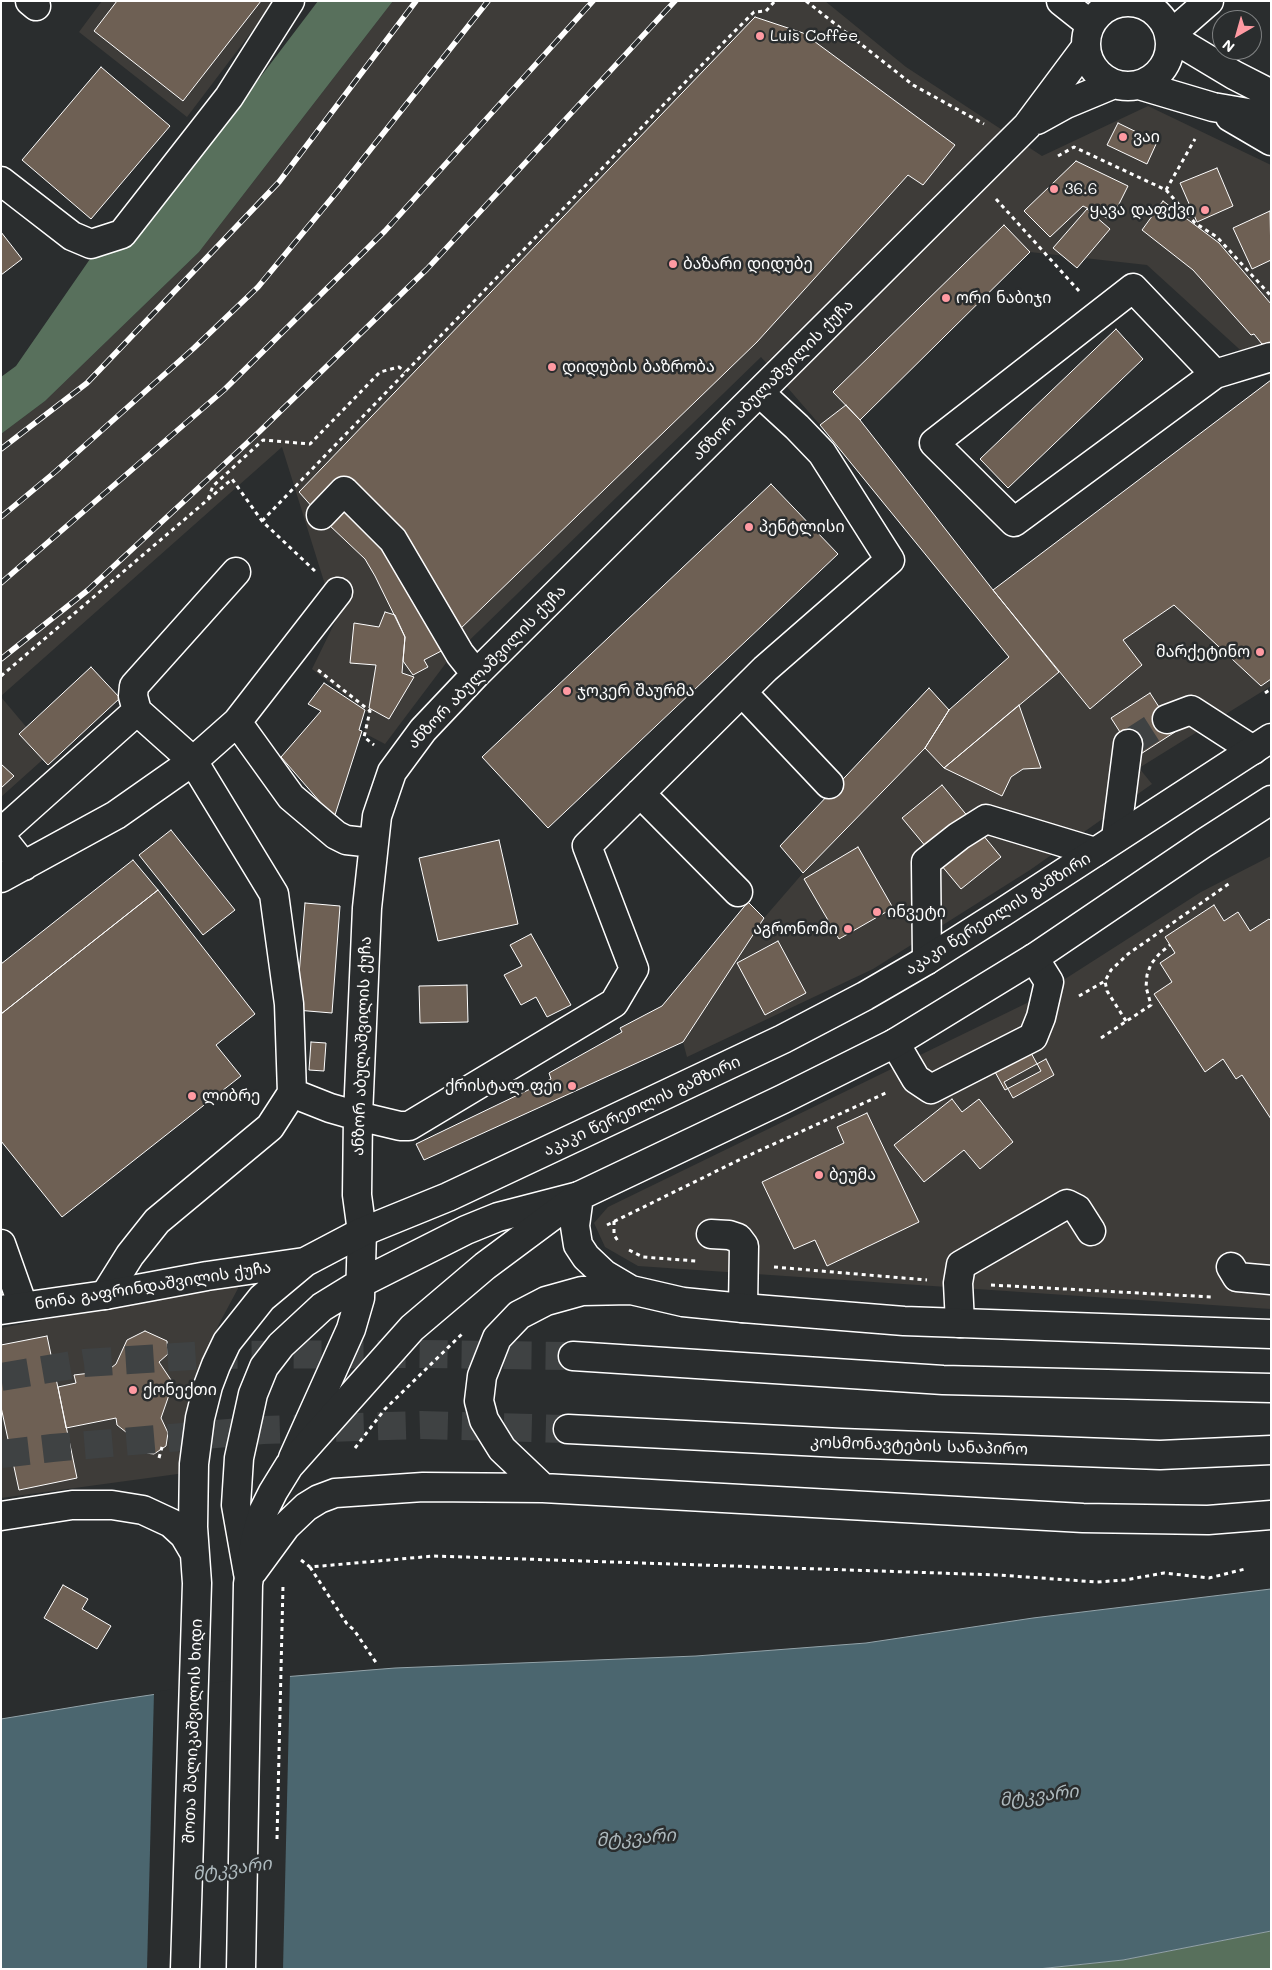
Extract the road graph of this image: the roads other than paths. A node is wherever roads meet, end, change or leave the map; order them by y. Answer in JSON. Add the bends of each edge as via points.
{"nodes":[{"id":1,"x":290,"y":1,"type":"edge"},
{"id":2,"x":1060,"y":1,"type":"edge"},
{"id":3,"x":1209,"y":1,"type":"edge"},
{"id":4,"x":1088,"y":36,"type":"junction"},
{"id":5,"x":1169,"y":36,"type":"junction"},
{"id":6,"x":1127,"y":85,"type":"junction"},
{"id":7,"x":1271,"y":94,"type":"edge"},
{"id":8,"x":1213,"y":107,"type":"junction"},
{"id":9,"x":1271,"y":118,"type":"edge"},
{"id":10,"x":1027,"y":126,"type":"junction"},
{"id":11,"x":1271,"y":141,"type":"edge"},
{"id":12,"x":1,"y":181,"type":"edge"},
{"id":13,"x":1271,"y":357,"type":"edge"},
{"id":14,"x":1215,"y":374,"type":"junction"},
{"id":15,"x":760,"y":393,"type":"junction"},
{"id":16,"x":321,"y":515,"type":"dead end"},
{"id":17,"x":236,"y":572,"type":"dead end"},
{"id":18,"x":338,"y":592,"type":"road end"},
{"id":19,"x":476,"y":674,"type":"junction"},
{"id":20,"x":742,"y":692,"type":"junction"},
{"id":21,"x":138,"y":711,"type":"junction"},
{"id":22,"x":1167,"y":719,"type":"tunnel mouth"},
{"id":23,"x":237,"y":722,"type":"junction"},
{"id":24,"x":1128,"y":744,"type":"tunnel mouth"},
{"id":25,"x":1262,"y":744,"type":"edge"},
{"id":26,"x":194,"y":761,"type":"junction"},
{"id":27,"x":830,"y":784,"type":"dead end"},
{"id":28,"x":640,"y":793,"type":"junction"},
{"id":29,"x":1271,"y":800,"type":"edge"},
{"id":30,"x":373,"y":844,"type":"junction"},
{"id":31,"x":1105,"y":845,"type":"junction"},
{"id":32,"x":12,"y":872,"type":"edge"},
{"id":33,"x":738,"y":892,"type":"dead end"},
{"id":34,"x":1034,"y":958,"type":"junction"},
{"id":35,"x":927,"y":960,"type":"junction"},
{"id":36,"x":895,"y":1043,"type":"junction"},
{"id":37,"x":292,"y":1093,"type":"junction"},
{"id":38,"x":358,"y":1116,"type":"junction"},
{"id":39,"x":579,"y":1196,"type":"junction"},
{"id":40,"x":1091,"y":1231,"type":"dead end"},
{"id":41,"x":362,"y":1232,"type":"junction"},
{"id":42,"x":711,"y":1234,"type":"dead end"},
{"id":43,"x":1,"y":1244,"type":"edge"},
{"id":44,"x":305,"y":1262,"type":"junction"},
{"id":45,"x":1231,"y":1267,"type":"dead end"},
{"id":46,"x":1271,"y":1280,"type":"edge"},
{"id":47,"x":361,"y":1283,"type":"junction"},
{"id":48,"x":631,"y":1290,"type":"junction"},
{"id":49,"x":105,"y":1295,"type":"junction"},
{"id":50,"x":12,"y":1308,"type":"edge"},
{"id":51,"x":743,"y":1308,"type":"junction"},
{"id":52,"x":960,"y":1323,"type":"junction"},
{"id":53,"x":1271,"y":1334,"type":"edge"},
{"id":54,"x":574,"y":1356,"type":"tunnel mouth"},
{"id":55,"x":1271,"y":1388,"type":"edge"},
{"id":56,"x":568,"y":1429,"type":"tunnel mouth"},
{"id":57,"x":1271,"y":1450,"type":"edge"},
{"id":58,"x":289,"y":1466,"type":"junction"},
{"id":59,"x":543,"y":1488,"type":"junction"},
{"id":60,"x":1271,"y":1515,"type":"edge"},
{"id":61,"x":1,"y":1516,"type":"edge"},
{"id":62,"x":194,"y":1552,"type":"junction"},
{"id":63,"x":248,"y":1580,"type":"junction"},
{"id":64,"x":197,"y":1583,"type":"joint"},
{"id":65,"x":185,"y":1969,"type":"edge"},
{"id":66,"x":241,"y":1969,"type":"edge"}],
"edges":[{"from":1,"to":12,"type":"main road","via":[[229,97],[122,234],[91,244],[72,236]]},
{"from":2,"to":4,"type":"main road"},
{"from":3,"to":5,"type":"main road"},
{"from":4,"to":5,"type":"main road","via":[[1101,11],[1117,3],[1134,2],[1150,8],[1163,20]]},
{"from":4,"to":6,"type":"main road","via":[[1090,63],[1100,76]]},
{"from":4,"to":10,"type":"main road","name":"ანზორ აბულაშვილის ქუჩა"},
{"from":5,"to":6,"type":"main road","via":[[1170,52],[1164,67],[1153,78]]},
{"from":5,"to":7,"type":"main road"},
{"from":6,"to":8,"type":"main road"},
{"from":6,"to":10,"type":"main road","name":"ანზორ აბულაშვილის ქუჩა","via":[[1066,104]]},
{"from":8,"to":9,"type":"main road"},
{"from":8,"to":11,"type":"main road"},
{"from":10,"to":15,"type":"main road","name":"ანზორ აბულაშვილის ქუჩა"},
{"from":13,"to":14,"type":"main road"},
{"from":14,"to":14,"type":"main road","via":[[1132,288],[934,443],[1014,522]]},
{"from":15,"to":19,"type":"main road","name":"ანზორ აბულაშვილის ქუჩა"},
{"from":15,"to":20,"type":"main road","via":[[822,453],[890,560]]},
{"from":16,"to":19,"type":"main road","via":[[344,491],[393,540],[460,654]]},
{"from":17,"to":21,"type":"main road","via":[[134,686],[133,696]]},
{"from":18,"to":23,"type":"main road"},
{"from":19,"to":30,"type":"main road","name":"ანზორ აბულაშვილის ქუჩა","via":[[423,730],[392,772],[377,816]]},
{"from":20,"to":27,"type":"main road"},
{"from":20,"to":28,"type":"main road"},
{"from":21,"to":26,"type":"main road"},
{"from":21,"to":32,"type":"main road","via":[[6,828],[3,835]]},
{"from":22,"to":25,"type":"main road","via":[[1191,710]]},
{"from":23,"to":26,"type":"main road"},
{"from":23,"to":30,"type":"main road","via":[[291,797],[336,835]]},
{"from":24,"to":31,"type":"main road"},
{"from":25,"to":31,"type":"main road","name":"აკაკი წერეთლის გამზირი"},
{"from":26,"to":32,"type":"main road","via":[[116,815]]},
{"from":26,"to":37,"type":"main road","via":[[274,894],[289,1004]]},
{"from":28,"to":33,"type":"main road"},
{"from":28,"to":38,"type":"main road","via":[[587,846],[634,968],[614,1003],[417,1123],[400,1126]]},
{"from":29,"to":34,"type":"main road"},
{"from":30,"to":38,"type":"main road","name":"ანზორ აბულაშვილის ქუჩა"},
{"from":31,"to":35,"type":"main road","name":"აკაკი წერეთლის გამზირი"},
{"from":31,"to":35,"type":"main road","via":[[986,818],[972,827],[926,862]]},
{"from":34,"to":36,"type":"main road"},
{"from":34,"to":36,"type":"main road","via":[[1049,982],[1041,1017],[1032,1037],[930,1089],[916,1079]]},
{"from":35,"to":41,"type":"main road","name":"აკაკი წერეთლის გამზირი","via":[[783,1039],[457,1193]]},
{"from":36,"to":39,"type":"main road"},
{"from":37,"to":38,"type":"main road"},
{"from":37,"to":49,"type":"main road","via":[[270,1127],[157,1221],[130,1255]]},
{"from":38,"to":41,"type":"main road","name":"ანზორ აბულაშვილის ქუჩა","via":[[357,1195]]},
{"from":39,"to":47,"type":"main road","via":[[490,1220]]},
{"from":39,"to":48,"type":"main road","via":[[575,1226],[578,1245],[604,1274]]},
{"from":39,"to":58,"type":"main road","via":[[485,1266],[412,1328]]},
{"from":40,"to":52,"type":"main road","via":[[1077,1209],[1067,1204],[961,1265],[958,1283]]},
{"from":41,"to":44,"type":"main road","name":"აკაკი წერეთლის გამზირი"},
{"from":41,"to":47,"type":"main road","name":"ანზორ აბულაშვილის ქუჩა"},
{"from":42,"to":51,"type":"main road","via":[[730,1235],[738,1238],[744,1246]]},
{"from":43,"to":50,"type":"main road"},
{"from":44,"to":49,"type":"main road","name":"ნონა გაფრინდაშვილის ქუჩა"},
{"from":44,"to":62,"type":"main road","name":"აკაკი წერეთლის გამზირი","via":[[262,1298],[241,1322],[210,1379],[200,1418],[194,1464]]},
{"from":45,"to":46,"type":"main road","via":[[1237,1277]]},
{"from":47,"to":58,"type":"main road","name":"ანზორ აბულაშვილის ქუჩა","via":[[351,1329]]},
{"from":47,"to":63,"type":"main road","via":[[322,1307],[293,1332],[264,1367],[253,1394],[239,1458],[236,1505]]},
{"from":48,"to":51,"type":"main road","via":[[682,1302]]},
{"from":48,"to":59,"type":"main road","via":[[582,1291],[546,1301],[519,1315],[496,1338],[482,1376],[479,1401],[484,1420],[502,1449]]},
{"from":49,"to":50,"type":"main road","name":"ნონა გაფრინდაშვილის ქუჩა"},
{"from":51,"to":52,"type":"main road"},
{"from":52,"to":53,"type":"main road"},
{"from":54,"to":55,"type":"main road","via":[[943,1380]]},
{"from":56,"to":57,"type":"main road","name":"კოსმონავტების სანაპირო","via":[[1160,1455]]},
{"from":58,"to":63,"type":"main road","via":[[264,1512]]},
{"from":59,"to":60,"type":"main road","via":[[1083,1518],[1208,1520]]},
{"from":59,"to":63,"type":"main road","via":[[423,1488],[335,1493],[319,1498],[286,1526]]},
{"from":61,"to":62,"type":"main road","via":[[72,1505],[112,1505],[143,1510],[171,1523],[184,1535]]},
{"from":62,"to":64,"type":"main road","name":"აკაკი წერეთლის გამზირი"},
{"from":63,"to":66,"type":"main road"},
{"from":64,"to":65,"type":"main road","name":"შოთა შალიკაშვილის ხიდი"}]}
